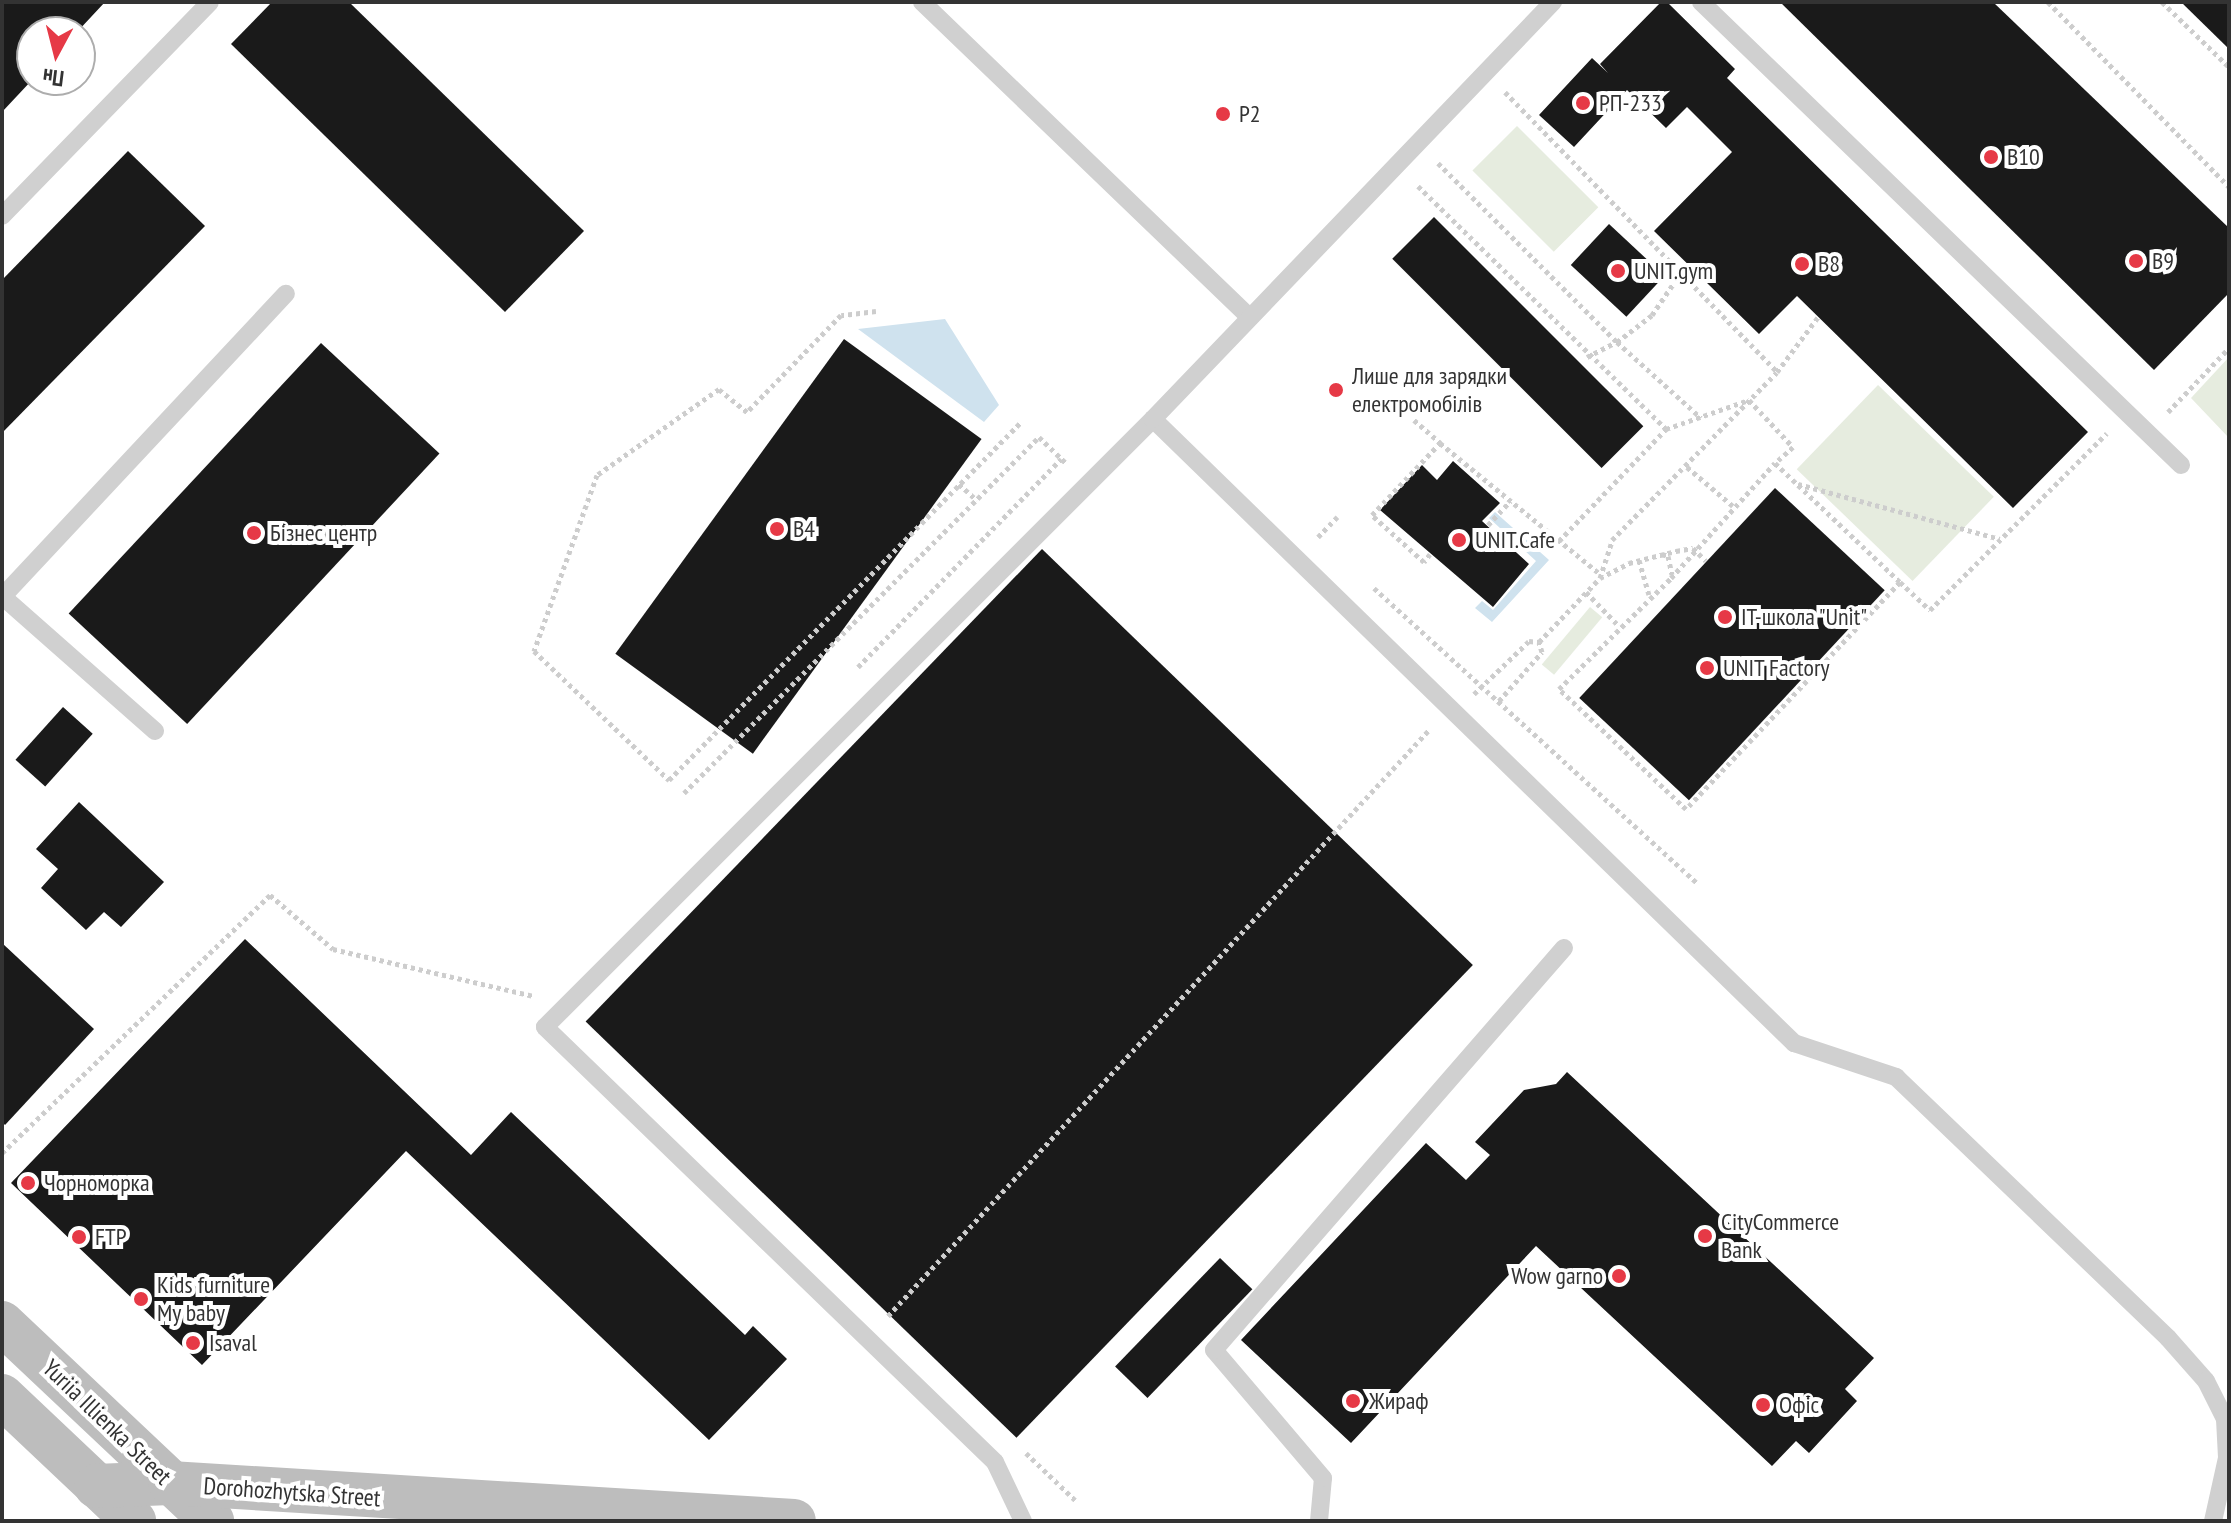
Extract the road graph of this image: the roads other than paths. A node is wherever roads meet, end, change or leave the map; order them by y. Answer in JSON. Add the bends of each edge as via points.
{"nodes":[{"id":1,"x":210,"y":2,"type":"edge"},
{"id":2,"x":922,"y":2,"type":"edge"},
{"id":3,"x":1553,"y":2,"type":"edge"},
{"id":4,"x":1701,"y":2,"type":"edge"},
{"id":5,"x":2,"y":216,"type":"edge"},
{"id":6,"x":286,"y":294,"type":"dead end"},
{"id":7,"x":1250,"y":318,"type":"junction"},
{"id":8,"x":1153,"y":419,"type":"junction"},
{"id":9,"x":2181,"y":465,"type":"dead end"},
{"id":10,"x":2,"y":596,"type":"edge"},
{"id":11,"x":155,"y":731,"type":"dead end"},
{"id":12,"x":1564,"y":948,"type":"dead end"},
{"id":13,"x":2,"y":1323,"type":"edge"},
{"id":14,"x":2,"y":1396,"type":"edge"},
{"id":15,"x":170,"y":1483,"type":"junction"},
{"id":16,"x":96,"y":1486,"type":"junction"},
{"id":17,"x":487,"y":1513,"type":"edge"},
{"id":18,"x":134,"y":1521,"type":"edge"},
{"id":19,"x":212,"y":1521,"type":"edge"},
{"id":20,"x":794,"y":1521,"type":"edge"},
{"id":21,"x":1023,"y":1521,"type":"edge"},
{"id":22,"x":1319,"y":1521,"type":"edge"},
{"id":23,"x":2213,"y":1521,"type":"edge"}],
"edges":[{"from":1,"to":5,"type":"lane"},
{"from":2,"to":7,"type":"lane"},
{"from":3,"to":7,"type":"lane"},
{"from":4,"to":9,"type":"lane"},
{"from":6,"to":10,"type":"lane"},
{"from":7,"to":8,"type":"lane"},
{"from":8,"to":21,"type":"lane","via":[[545,1027],[995,1462]]},
{"from":8,"to":23,"type":"lane","via":[[1794,1043],[1896,1077],[2168,1338],[2206,1381],[2225,1419],[2227,1458]]},
{"from":10,"to":11,"type":"lane"},
{"from":12,"to":22,"type":"lane","via":[[1214,1350],[1323,1478]]},
{"from":13,"to":15,"type":"street","name":"Yuriia Illienka Street"},
{"from":14,"to":16,"type":"street"},
{"from":15,"to":16,"type":"street","name":"Dorohozhytska Street"},
{"from":15,"to":17,"type":"street","name":"Dorohozhytska Street"},
{"from":15,"to":19,"type":"street","name":"Yuriia Illienka Street"},
{"from":16,"to":18,"type":"street"},
{"from":17,"to":20,"type":"street","name":"Dorohozhytska Street"}]}
